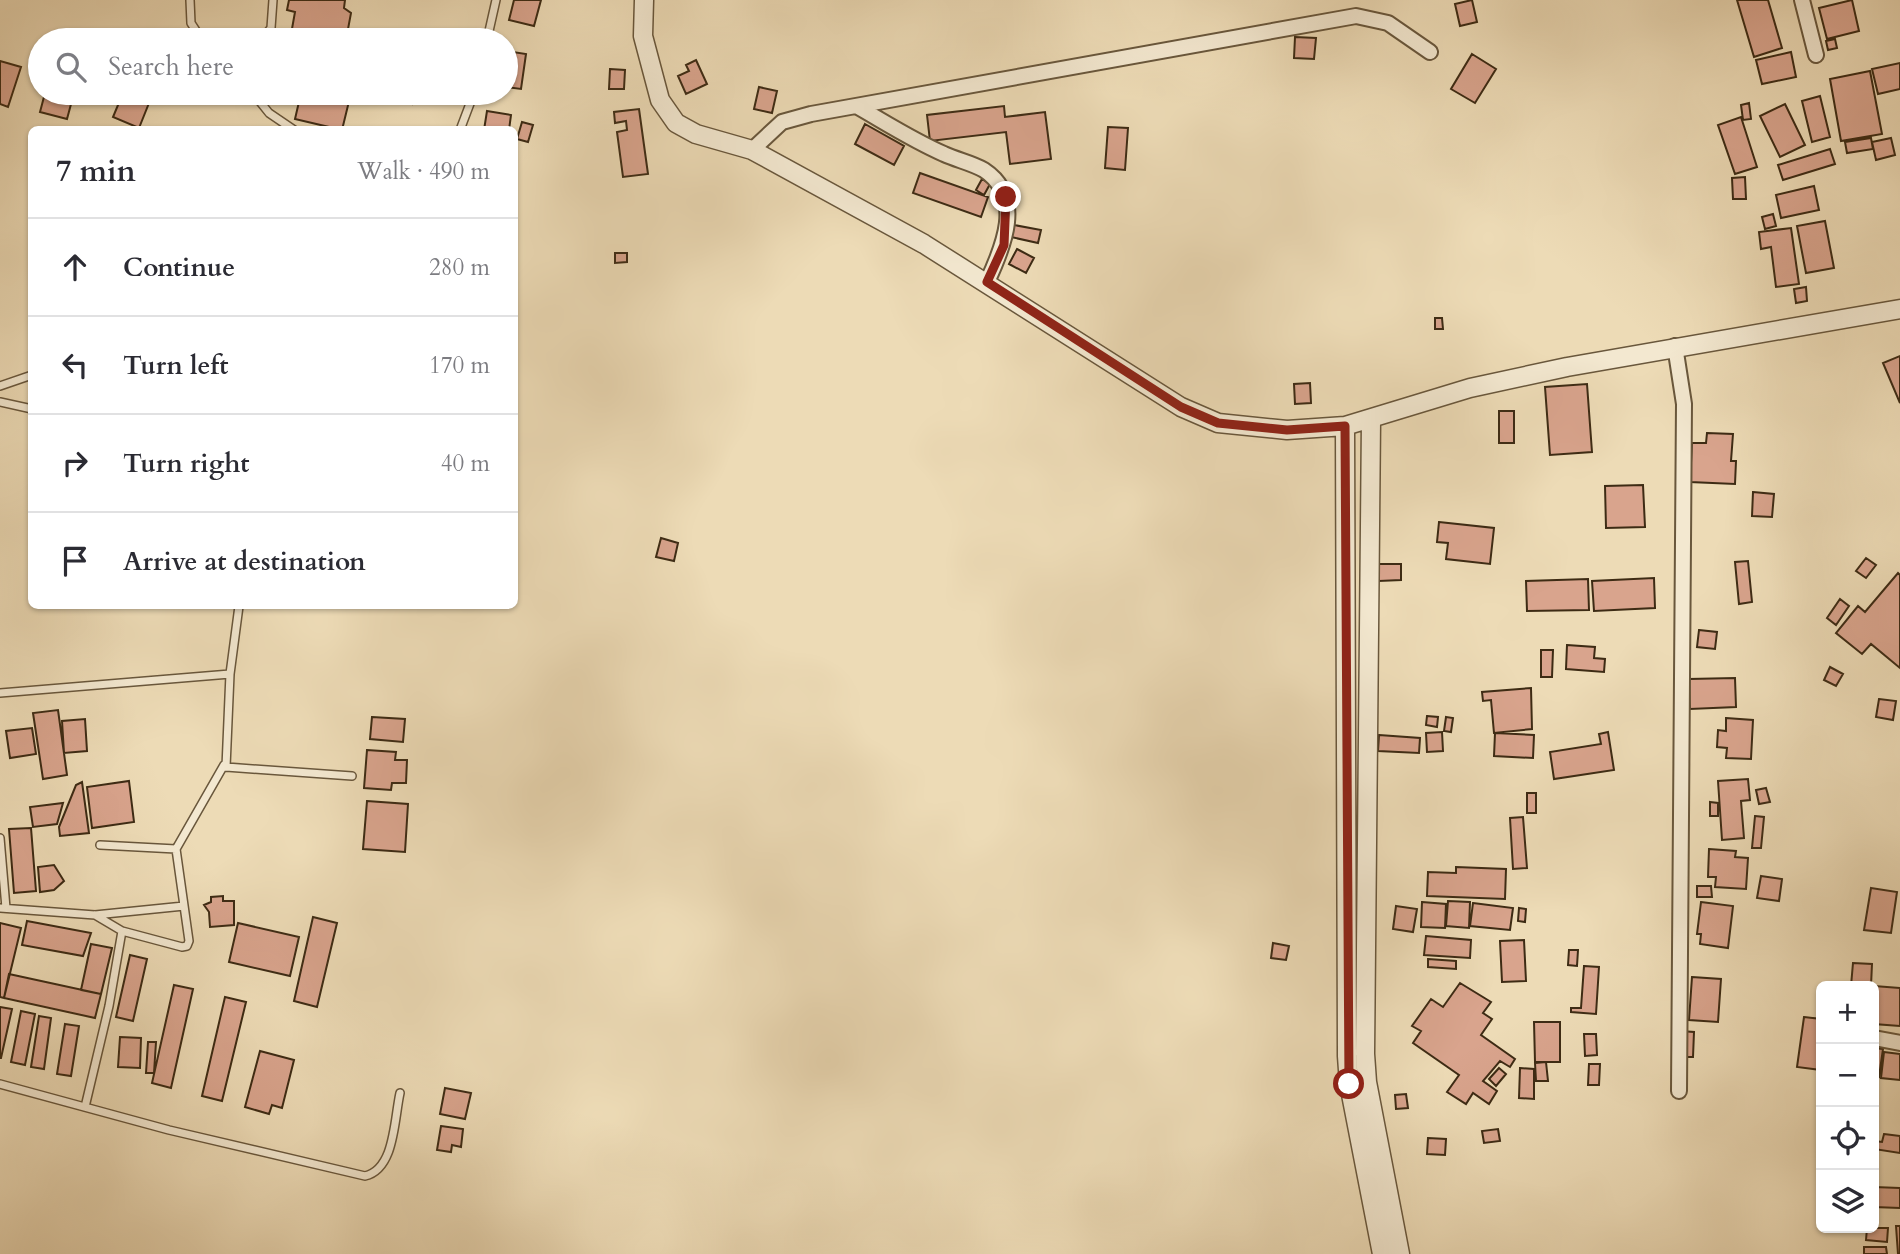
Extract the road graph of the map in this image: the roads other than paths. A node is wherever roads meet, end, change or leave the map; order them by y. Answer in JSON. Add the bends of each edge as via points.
{"nodes":[{"id":1,"x":190,"y":0,"type":"edge"},
{"id":2,"x":273,"y":0,"type":"edge"},
{"id":3,"x":496,"y":0,"type":"edge"},
{"id":4,"x":644,"y":0,"type":"edge"},
{"id":5,"x":1802,"y":0,"type":"edge"},
{"id":6,"x":194,"y":28,"type":"edge"},
{"id":7,"x":271,"y":28,"type":"edge"},
{"id":8,"x":490,"y":28,"type":"edge"},
{"id":9,"x":1430,"y":52,"type":"dead end"},
{"id":10,"x":1816,"y":55,"type":"dead end"},
{"id":11,"x":262,"y":105,"type":"edge"},
{"id":12,"x":469,"y":105,"type":"edge"},
{"id":13,"x":858,"y":107,"type":"junction"},
{"id":14,"x":288,"y":126,"type":"edge"},
{"id":15,"x":462,"y":126,"type":"edge"},
{"id":16,"x":752,"y":150,"type":"junction"},
{"id":17,"x":987,"y":282,"type":"junction"},
{"id":18,"x":1900,"y":309,"type":"edge"},
{"id":19,"x":1675,"y":346,"type":"junction"},
{"id":20,"x":28,"y":376,"type":"edge"},
{"id":21,"x":0,"y":386,"type":"edge"},
{"id":22,"x":0,"y":402,"type":"edge"},
{"id":23,"x":28,"y":408,"type":"edge"},
{"id":24,"x":1371,"y":420,"type":"junction"},
{"id":25,"x":1345,"y":426,"type":"junction"},
{"id":26,"x":239,"y":609,"type":"edge"},
{"id":27,"x":230,"y":674,"type":"junction"},
{"id":28,"x":0,"y":692,"type":"edge"},
{"id":29,"x":226,"y":767,"type":"junction"},
{"id":30,"x":352,"y":776,"type":"dead end"},
{"id":31,"x":0,"y":838,"type":"edge"},
{"id":32,"x":100,"y":845,"type":"dead end"},
{"id":33,"x":176,"y":849,"type":"junction"},
{"id":34,"x":184,"y":906,"type":"junction"},
{"id":35,"x":3,"y":908,"type":"edge"},
{"id":36,"x":94,"y":915,"type":"junction"},
{"id":37,"x":122,"y":932,"type":"junction"},
{"id":38,"x":1879,"y":1039,"type":"edge"},
{"id":39,"x":1900,"y":1043,"type":"edge"},
{"id":40,"x":0,"y":1084,"type":"edge"},
{"id":41,"x":1679,"y":1091,"type":"dead end"},
{"id":42,"x":400,"y":1093,"type":"dead end"},
{"id":43,"x":85,"y":1107,"type":"junction"},
{"id":44,"x":1382,"y":1254,"type":"edge"},
{"id":45,"x":1400,"y":1254,"type":"edge"}],
"edges":[{"from":1,"to":6,"type":"lane"},
{"from":2,"to":7,"type":"lane"},
{"from":3,"to":8,"type":"lane"},
{"from":4,"to":16,"type":"street","via":[[643,36],[660,100],[676,123],[696,134]]},
{"from":5,"to":10,"type":"street"},
{"from":9,"to":13,"type":"street","via":[[1388,23],[1356,16]]},
{"from":11,"to":14,"type":"lane"},
{"from":12,"to":15,"type":"lane"},
{"from":13,"to":16,"type":"street","via":[[782,122]]},
{"from":13,"to":17,"type":"street","via":[[997,180],[1006,197],[1007,222],[1004,245]]},
{"from":16,"to":17,"type":"street"},
{"from":17,"to":25,"type":"street","via":[[1181,407],[1218,423],[1287,430]]},
{"from":18,"to":19,"type":"street"},
{"from":19,"to":24,"type":"street","via":[[1469,388]]},
{"from":19,"to":41,"type":"street","via":[[1684,404]]},
{"from":20,"to":21,"type":"lane"},
{"from":22,"to":23,"type":"lane"},
{"from":24,"to":25,"type":"street"},
{"from":24,"to":45,"type":"street","via":[[1365,1054]]},
{"from":25,"to":44,"type":"street","via":[[1347,1056]]},
{"from":26,"to":27,"type":"lane"},
{"from":27,"to":28,"type":"lane"},
{"from":27,"to":29,"type":"lane"},
{"from":29,"to":30,"type":"lane"},
{"from":29,"to":33,"type":"lane"},
{"from":31,"to":35,"type":"lane"},
{"from":32,"to":33,"type":"lane"},
{"from":33,"to":34,"type":"lane"},
{"from":34,"to":36,"type":"lane"},
{"from":34,"to":37,"type":"lane","via":[[187,946]]},
{"from":35,"to":36,"type":"lane"},
{"from":36,"to":37,"type":"lane"},
{"from":37,"to":43,"type":"lane"},
{"from":38,"to":39,"type":"street"},
{"from":40,"to":43,"type":"lane"},
{"from":42,"to":43,"type":"lane","via":[[385,1163],[377,1173],[365,1176]]}]}
